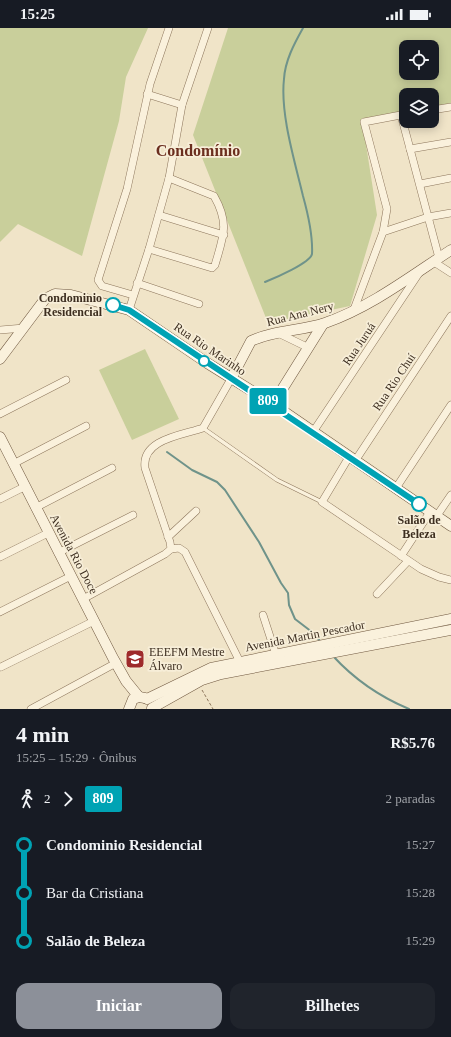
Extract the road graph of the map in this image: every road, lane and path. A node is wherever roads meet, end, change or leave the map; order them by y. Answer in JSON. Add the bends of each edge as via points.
{"nodes":[{"id":1,"x":169,"y":28,"type":"edge"},
{"id":2,"x":208,"y":28,"type":"edge"},
{"id":3,"x":147,"y":94,"type":"junction"},
{"id":4,"x":182,"y":105,"type":"junction"},
{"id":5,"x":451,"y":106,"type":"edge"},
{"id":6,"x":439,"y":109,"type":"edge"},
{"id":7,"x":399,"y":116,"type":"edge"},
{"id":8,"x":406,"y":128,"type":"edge"},
{"id":9,"x":451,"y":142,"type":"edge"},
{"id":10,"x":410,"y":149,"type":"junction"},
{"id":11,"x":169,"y":178,"type":"junction"},
{"id":12,"x":451,"y":178,"type":"edge"},
{"id":13,"x":420,"y":184,"type":"junction"},
{"id":14,"x":451,"y":213,"type":"edge"},
{"id":15,"x":159,"y":215,"type":"junction"},
{"id":16,"x":428,"y":217,"type":"junction"},
{"id":17,"x":224,"y":235,"type":"junction"},
{"id":18,"x":382,"y":235,"type":"junction"},
{"id":19,"x":149,"y":249,"type":"junction"},
{"id":20,"x":451,"y":250,"type":"edge"},
{"id":21,"x":436,"y":260,"type":"junction"},
{"id":22,"x":423,"y":268,"type":"junction"},
{"id":23,"x":451,"y":273,"type":"edge"},
{"id":24,"x":137,"y":283,"type":"junction"},
{"id":25,"x":133,"y":296,"type":"junction"},
{"id":26,"x":198,"y":304,"type":"dead end"},
{"id":27,"x":129,"y":310,"type":"junction"},
{"id":28,"x":353,"y":312,"type":"junction"},
{"id":29,"x":451,"y":316,"type":"edge"},
{"id":30,"x":323,"y":324,"type":"junction"},
{"id":31,"x":24,"y":328,"type":"junction"},
{"id":32,"x":0,"y":330,"type":"edge"},
{"id":33,"x":278,"y":333,"type":"junction"},
{"id":34,"x":309,"y":348,"type":"junction"},
{"id":35,"x":0,"y":359,"type":"edge"},
{"id":36,"x":231,"y":379,"type":"junction"},
{"id":37,"x":66,"y":380,"type":"dead end"},
{"id":38,"x":273,"y":404,"type":"junction"},
{"id":39,"x":451,"y":405,"type":"edge"},
{"id":40,"x":0,"y":414,"type":"edge"},
{"id":41,"x":86,"y":426,"type":"dead end"},
{"id":42,"x":203,"y":428,"type":"junction"},
{"id":43,"x":313,"y":432,"type":"junction"},
{"id":44,"x":1,"y":440,"type":"edge"},
{"id":45,"x":352,"y":459,"type":"junction"},
{"id":46,"x":13,"y":464,"type":"junction"},
{"id":47,"x":112,"y":468,"type":"dead end"},
{"id":48,"x":24,"y":487,"type":"junction"},
{"id":49,"x":396,"y":488,"type":"junction"},
{"id":50,"x":451,"y":495,"type":"edge"},
{"id":51,"x":0,"y":499,"type":"edge"},
{"id":52,"x":322,"y":502,"type":"junction"},
{"id":53,"x":35,"y":508,"type":"junction"},
{"id":54,"x":196,"y":511,"type":"dead end"},
{"id":55,"x":433,"y":514,"type":"junction"},
{"id":56,"x":133,"y":515,"type":"dead end"},
{"id":57,"x":451,"y":526,"type":"edge"},
{"id":58,"x":48,"y":533,"type":"junction"},
{"id":59,"x":168,"y":538,"type":"junction"},
{"id":60,"x":171,"y":550,"type":"junction"},
{"id":61,"x":58,"y":553,"type":"junction"},
{"id":62,"x":400,"y":556,"type":"junction"},
{"id":63,"x":0,"y":557,"type":"edge"},
{"id":64,"x":408,"y":561,"type":"junction"},
{"id":65,"x":71,"y":576,"type":"junction"},
{"id":66,"x":451,"y":580,"type":"edge"},
{"id":67,"x":377,"y":594,"type":"dead end"},
{"id":68,"x":83,"y":599,"type":"junction"},
{"id":69,"x":0,"y":612,"type":"edge"},
{"id":70,"x":263,"y":615,"type":"dead end"},
{"id":71,"x":451,"y":620,"type":"edge"},
{"id":72,"x":94,"y":622,"type":"junction"},
{"id":73,"x":451,"y":630,"type":"edge"},
{"id":74,"x":276,"y":655,"type":"junction"},
{"id":75,"x":240,"y":662,"type":"junction"},
{"id":76,"x":116,"y":663,"type":"junction"},
{"id":77,"x":0,"y":667,"type":"edge"},
{"id":78,"x":198,"y":682,"type":"junction"},
{"id":79,"x":136,"y":702,"type":"edge"},
{"id":80,"x":31,"y":709,"type":"edge"},
{"id":81,"x":152,"y":709,"type":"edge"},
{"id":82,"x":214,"y":709,"type":"edge"}],
"edges":[{"from":1,"to":3,"type":"street"},
{"from":2,"to":4,"type":"street"},
{"from":3,"to":4,"type":"street"},
{"from":3,"to":25,"type":"street","via":[[127,189],[98,280],[102,286]]},
{"from":4,"to":11,"type":"street"},
{"from":5,"to":6,"type":"street"},
{"from":7,"to":18,"type":"street","via":[[365,120],[364,124],[387,209]]},
{"from":8,"to":10,"type":"street"},
{"from":9,"to":10,"type":"street"},
{"from":10,"to":13,"type":"street"},
{"from":11,"to":15,"type":"street"},
{"from":11,"to":17,"type":"street","via":[[214,196],[224,223]]},
{"from":12,"to":13,"type":"street"},
{"from":13,"to":16,"type":"street"},
{"from":14,"to":16,"type":"street"},
{"from":15,"to":17,"type":"street"},
{"from":15,"to":19,"type":"street"},
{"from":16,"to":18,"type":"street"},
{"from":16,"to":21,"type":"street"},
{"from":17,"to":19,"type":"street","via":[[212,268]]},
{"from":18,"to":28,"type":"street"},
{"from":19,"to":24,"type":"street"},
{"from":20,"to":21,"type":"street","name":"Rua Ana Nery"},
{"from":21,"to":22,"type":"street","name":"Rua Ana Nery"},
{"from":21,"to":23,"type":"street"},
{"from":22,"to":28,"type":"street","name":"Rua Ana Nery"},
{"from":22,"to":43,"type":"street","name":"Rua Juruá"},
{"from":24,"to":25,"type":"street"},
{"from":24,"to":26,"type":"street"},
{"from":25,"to":27,"type":"street"},
{"from":27,"to":31,"type":"street","name":"Rua Rio Marinho","via":[[80,296],[55,294],[45,299]]},
{"from":27,"to":36,"type":"street","name":"Rua Rio Marinho"},
{"from":28,"to":30,"type":"street","name":"Rua Ana Nery"},
{"from":29,"to":45,"type":"street","name":"Rua Rio Chuí"},
{"from":30,"to":33,"type":"street","name":"Rua Ana Nery"},
{"from":30,"to":34,"type":"street"},
{"from":31,"to":32,"type":"street"},
{"from":31,"to":35,"type":"street","name":"Rua Rio Marinho"},
{"from":33,"to":34,"type":"street"},
{"from":33,"to":36,"type":"street","name":"Rua Ana Nery","via":[[251,341]]},
{"from":34,"to":38,"type":"street"},
{"from":36,"to":38,"type":"street","name":"Rua Rio Marinho"},
{"from":36,"to":42,"type":"street"},
{"from":37,"to":40,"type":"street"},
{"from":38,"to":43,"type":"street","name":"Rua Rio Marinho"},
{"from":39,"to":49,"type":"street"},
{"from":41,"to":46,"type":"street"},
{"from":42,"to":52,"type":"lane","via":[[277,480]]},
{"from":42,"to":59,"type":"street","via":[[155,445],[145,460],[145,468]]},
{"from":43,"to":45,"type":"street","name":"Rua Rio Marinho"},
{"from":44,"to":46,"type":"street","name":"Avenida Rio Doce"},
{"from":45,"to":49,"type":"street","name":"Rua Rio Marinho"},
{"from":45,"to":52,"type":"street","name":"Rua Rio Chuí"},
{"from":46,"to":48,"type":"street","name":"Avenida Rio Doce"},
{"from":47,"to":53,"type":"street"},
{"from":48,"to":51,"type":"street"},
{"from":48,"to":53,"type":"street","name":"Avenida Rio Doce"},
{"from":49,"to":55,"type":"street","name":"Rua Rio Marinho"},
{"from":50,"to":55,"type":"street"},
{"from":52,"to":62,"type":"street"},
{"from":53,"to":58,"type":"street","name":"Avenida Rio Doce"},
{"from":54,"to":59,"type":"street"},
{"from":55,"to":57,"type":"street","name":"Rua Rio Marinho"},
{"from":55,"to":62,"type":"street"},
{"from":56,"to":61,"type":"street"},
{"from":58,"to":61,"type":"street","name":"Avenida Rio Doce"},
{"from":58,"to":63,"type":"street"},
{"from":59,"to":60,"type":"street"},
{"from":60,"to":68,"type":"street"},
{"from":60,"to":75,"type":"street","via":[[179,548],[185,552]]},
{"from":61,"to":65,"type":"street","name":"Avenida Rio Doce"},
{"from":62,"to":64,"type":"street"},
{"from":64,"to":66,"type":"street","via":[[431,574]]},
{"from":64,"to":67,"type":"street"},
{"from":65,"to":68,"type":"street","name":"Avenida Rio Doce"},
{"from":65,"to":69,"type":"street"},
{"from":68,"to":72,"type":"street","name":"Avenida Rio Doce"},
{"from":70,"to":74,"type":"street"},
{"from":71,"to":74,"type":"street","name":"Avenida Martin Pescador"},
{"from":72,"to":76,"type":"street","name":"Avenida Rio Doce"},
{"from":72,"to":77,"type":"street"},
{"from":73,"to":78,"type":"street","name":"Avenida Martin Pescador","via":[[221,674]]},
{"from":74,"to":75,"type":"street","name":"Avenida Martin Pescador"},
{"from":75,"to":79,"type":"street","name":"Avenida Martin Pescador","via":[[205,670]]},
{"from":76,"to":79,"type":"street","name":"Avenida Rio Doce"},
{"from":76,"to":80,"type":"street"},
{"from":78,"to":81,"type":"street","name":"Avenida Martin Pescador"},
{"from":78,"to":82,"type":"path"},
{"from":79,"to":81,"type":"street","name":"Avenida Rio Doce","via":[[150,702]]}]}
